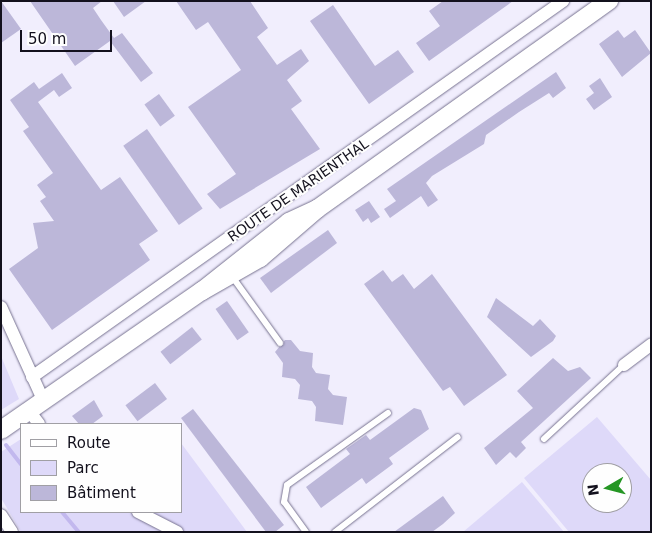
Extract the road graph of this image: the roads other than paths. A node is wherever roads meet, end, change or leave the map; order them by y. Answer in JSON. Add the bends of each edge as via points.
{"nodes":[{"id":1,"x":563,"y":1,"type":"edge"},
{"id":2,"x":609,"y":1,"type":"edge"},
{"id":3,"x":229,"y":273,"type":"junction"},
{"id":4,"x":1,"y":307,"type":"edge"},
{"id":5,"x":280,"y":343,"type":"dead end"},
{"id":6,"x":651,"y":345,"type":"edge"},
{"id":7,"x":624,"y":365,"type":"joint"},
{"id":8,"x":32,"y":377,"type":"junction"},
{"id":9,"x":38,"y":413,"type":"edge"},
{"id":10,"x":388,"y":413,"type":"dead end"},
{"id":11,"x":1,"y":430,"type":"edge"},
{"id":12,"x":458,"y":437,"type":"dead end"},
{"id":13,"x":544,"y":439,"type":"dead end"},
{"id":14,"x":140,"y":513,"type":"edge"},
{"id":15,"x":1,"y":515,"type":"edge"},
{"id":16,"x":12,"y":532,"type":"edge"},
{"id":17,"x":176,"y":532,"type":"edge"},
{"id":18,"x":306,"y":532,"type":"edge"},
{"id":19,"x":335,"y":532,"type":"edge"}],
"edges":[{"from":1,"to":8,"type":"street","name":"ROUTE DE MARIENTHAL"},
{"from":2,"to":3,"type":"street","name":"ROUTE DE MARIENTHAL","via":[[318,209],[294,234]]},
{"from":3,"to":5,"type":"lane"},
{"from":3,"to":9,"type":"street","name":"ROUTE DE MARIENTHAL"},
{"from":4,"to":8,"type":"street"},
{"from":6,"to":7,"type":"street"},
{"from":7,"to":13,"type":"lane"},
{"from":8,"to":9,"type":"street"},
{"from":9,"to":11,"type":"street","name":"ROUTE DE MARIENTHAL"},
{"from":10,"to":18,"type":"lane","via":[[287,484],[284,502]]},
{"from":12,"to":19,"type":"lane"},
{"from":14,"to":17,"type":"street"},
{"from":15,"to":16,"type":"street"}]}
